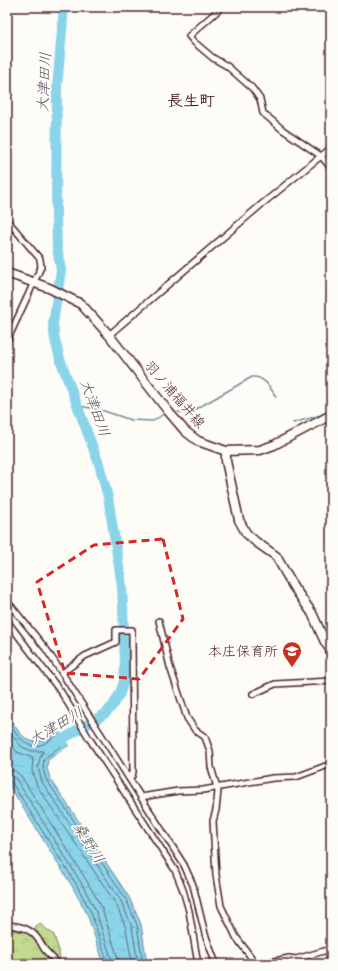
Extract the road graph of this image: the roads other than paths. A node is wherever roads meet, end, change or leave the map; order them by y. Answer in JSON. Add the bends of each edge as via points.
{"nodes":[{"id":1,"x":222,"y":7,"type":"edge"},
{"id":2,"x":331,"y":148,"type":"edge"},
{"id":3,"x":321,"y":156,"type":"junction"},
{"id":4,"x":331,"y":168,"type":"edge"},
{"id":5,"x":7,"y":220,"type":"edge"},
{"id":6,"x":7,"y":273,"type":"edge"},
{"id":7,"x":34,"y":284,"type":"junction"},
{"id":8,"x":109,"y":335,"type":"junction"},
{"id":9,"x":7,"y":341,"type":"edge"},
{"id":10,"x":331,"y":415,"type":"edge"},
{"id":11,"x":226,"y":451,"type":"junction"},
{"id":12,"x":7,"y":601,"type":"edge"},
{"id":13,"x":7,"y":621,"type":"edge"},
{"id":14,"x":159,"y":621,"type":"dead end"},
{"id":15,"x":331,"y":651,"type":"edge"},
{"id":16,"x":62,"y":673,"type":"junction"},
{"id":17,"x":331,"y":680,"type":"edge"},
{"id":18,"x":253,"y":694,"type":"dead end"},
{"id":19,"x":331,"y":764,"type":"edge"},
{"id":20,"x":128,"y":778,"type":"junction"},
{"id":21,"x":217,"y":787,"type":"junction"},
{"id":22,"x":141,"y":797,"type":"junction"},
{"id":23,"x":7,"y":925,"type":"edge"},
{"id":24,"x":331,"y":949,"type":"edge"},
{"id":25,"x":57,"y":964,"type":"edge"},
{"id":26,"x":198,"y":964,"type":"edge"},
{"id":27,"x":216,"y":964,"type":"edge"},
{"id":28,"x":256,"y":964,"type":"edge"},
{"id":29,"x":260,"y":964,"type":"edge"}],
"edges":[{"from":1,"to":3,"type":"street","via":[[189,36],[252,88],[260,99],[263,113]]},
{"from":2,"to":3,"type":"street"},
{"from":3,"to":4,"type":"street"},
{"from":3,"to":8,"type":"street"},
{"from":5,"to":7,"type":"street","via":[[40,259],[41,267]]},
{"from":6,"to":7,"type":"main road"},
{"from":7,"to":8,"type":"main road","name":"羽ノ浦福井線","via":[[67,296],[85,308]]},
{"from":7,"to":9,"type":"street"},
{"from":8,"to":11,"type":"main road","name":"羽ノ浦福井線","via":[[185,431],[198,441]]},
{"from":10,"to":11,"type":"main road","name":"羽ノ浦福井線","via":[[260,450]]},
{"from":11,"to":15,"type":"main road","via":[[239,520],[251,538],[276,556],[312,613]]},
{"from":12,"to":16,"type":"street"},
{"from":13,"to":26,"type":"street","via":[[60,692],[175,870],[189,911]]},
{"from":14,"to":21,"type":"street","via":[[170,667],[187,718],[195,730],[205,737]]},
{"from":16,"to":20,"type":"street"},
{"from":16,"to":20,"type":"street","via":[[80,659],[116,642],[116,630],[132,630],[133,772]]},
{"from":17,"to":18,"type":"street","via":[[275,684]]},
{"from":19,"to":21,"type":"street","via":[[296,777]]},
{"from":20,"to":22,"type":"street"},
{"from":21,"to":22,"type":"street"},
{"from":21,"to":28,"type":"street","via":[[213,821],[221,906],[236,937]]},
{"from":22,"to":27,"type":"street","via":[[184,865],[193,885],[205,934]]},
{"from":23,"to":25,"type":"street","via":[[29,930]]},
{"from":24,"to":29,"type":"street","via":[[296,960],[289,958]]}]}
